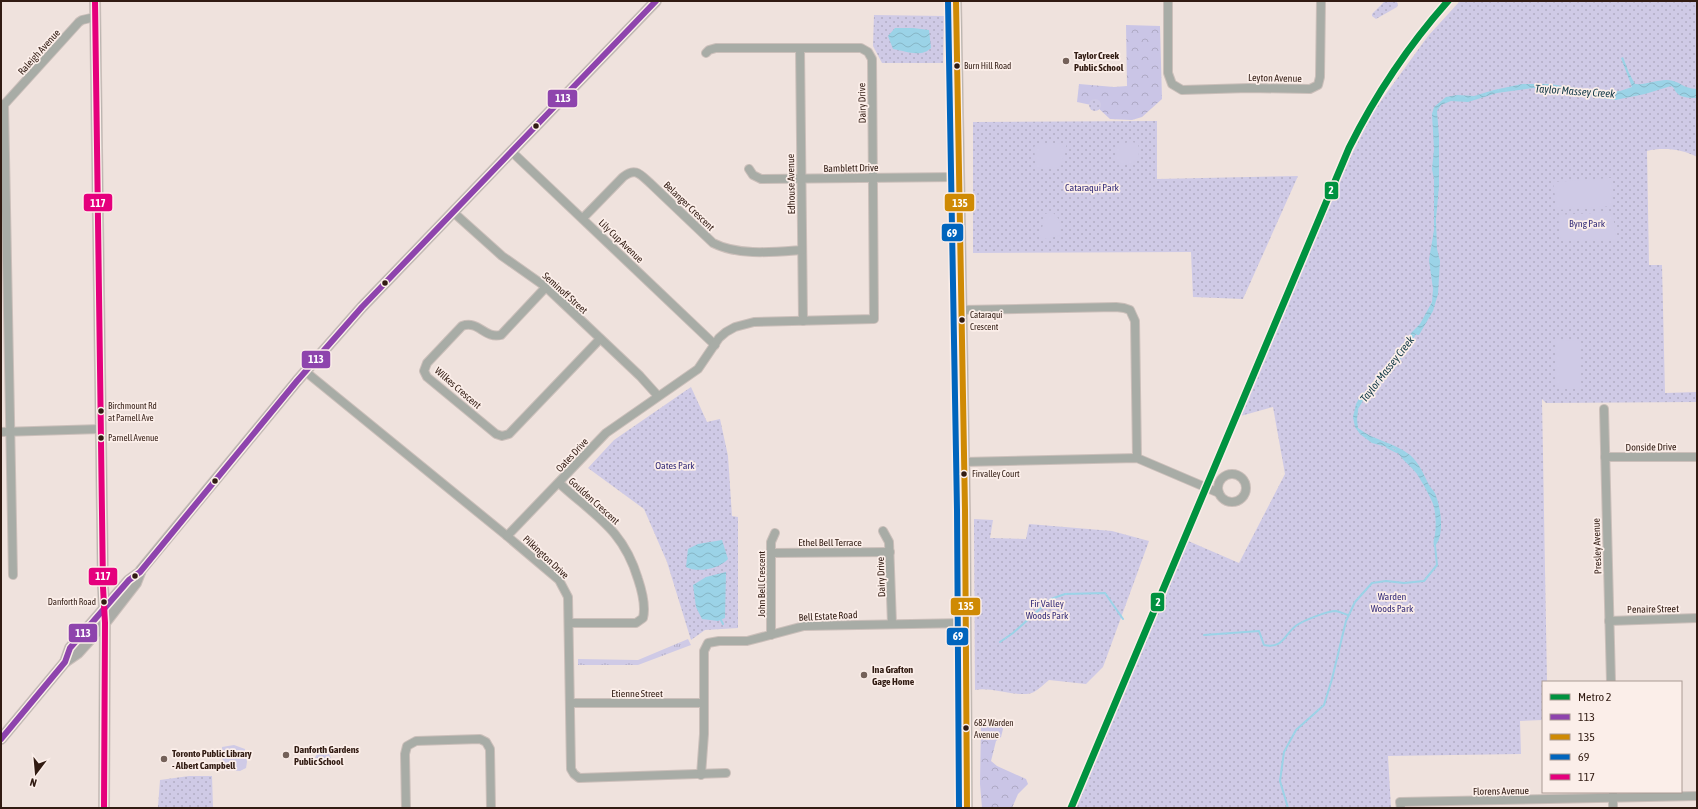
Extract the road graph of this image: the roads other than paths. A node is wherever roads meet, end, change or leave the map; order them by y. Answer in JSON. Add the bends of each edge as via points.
{"nodes":[{"id":1,"x":95,"y":1,"type":"edge"},
{"id":2,"x":656,"y":1,"type":"edge"},
{"id":3,"x":956,"y":1,"type":"edge"},
{"id":4,"x":1168,"y":1,"type":"edge"},
{"id":5,"x":1321,"y":1,"type":"edge"},
{"id":6,"x":95,"y":17,"type":"junction"},
{"id":7,"x":800,"y":48,"type":"junction"},
{"id":8,"x":706,"y":53,"type":"dead end"},
{"id":9,"x":3,"y":106,"type":"edge"},
{"id":10,"x":512,"y":152,"type":"junction"},
{"id":11,"x":749,"y":169,"type":"dead end"},
{"id":12,"x":874,"y":177,"type":"junction"},
{"id":13,"x":958,"y":177,"type":"junction"},
{"id":14,"x":801,"y":179,"type":"junction"},
{"id":15,"x":453,"y":212,"type":"junction"},
{"id":16,"x":583,"y":218,"type":"junction"},
{"id":17,"x":802,"y":250,"type":"junction"},
{"id":18,"x":546,"y":287,"type":"junction"},
{"id":19,"x":961,"y":310,"type":"junction"},
{"id":20,"x":803,"y":320,"type":"junction"},
{"id":21,"x":600,"y":339,"type":"junction"},
{"id":22,"x":714,"y":345,"type":"junction"},
{"id":23,"x":306,"y":372,"type":"junction"},
{"id":24,"x":658,"y":396,"type":"junction"},
{"id":25,"x":1604,"y":408,"type":"dead end"},
{"id":26,"x":101,"y":429,"type":"junction"},
{"id":27,"x":1,"y":432,"type":"edge"},
{"id":28,"x":10,"y":432,"type":"junction"},
{"id":29,"x":1605,"y":457,"type":"junction"},
{"id":30,"x":1697,"y":457,"type":"edge"},
{"id":31,"x":1137,"y":458,"type":"junction"},
{"id":32,"x":963,"y":462,"type":"junction"},
{"id":33,"x":559,"y":483,"type":"junction"},
{"id":34,"x":1219,"y":493,"type":"dead end"},
{"id":35,"x":883,"y":531,"type":"dead end"},
{"id":36,"x":775,"y":533,"type":"dead end"},
{"id":37,"x":508,"y":536,"type":"junction"},
{"id":38,"x":890,"y":552,"type":"junction"},
{"id":39,"x":771,"y":553,"type":"junction"},
{"id":40,"x":140,"y":572,"type":"junction"},
{"id":41,"x":13,"y":575,"type":"dead end"},
{"id":42,"x":104,"y":607,"type":"junction"},
{"id":43,"x":1697,"y":618,"type":"edge"},
{"id":44,"x":1609,"y":620,"type":"junction"},
{"id":45,"x":105,"y":623,"type":"junction"},
{"id":46,"x":569,"y":623,"type":"junction"},
{"id":47,"x":964,"y":623,"type":"junction"},
{"id":48,"x":892,"y":624,"type":"junction"},
{"id":49,"x":771,"y":634,"type":"junction"},
{"id":50,"x":66,"y":662,"type":"junction"},
{"id":51,"x":1611,"y":681,"type":"edge"},
{"id":52,"x":571,"y":703,"type":"junction"},
{"id":53,"x":704,"y":703,"type":"junction"},
{"id":54,"x":1,"y":739,"type":"edge"},
{"id":55,"x":726,"y":773,"type":"dead end"},
{"id":56,"x":701,"y":775,"type":"junction"},
{"id":57,"x":1613,"y":795,"type":"edge"},
{"id":58,"x":1697,"y":796,"type":"edge"},
{"id":59,"x":1507,"y":804,"type":"edge"},
{"id":60,"x":1400,"y":805,"type":"edge"},
{"id":61,"x":104,"y":808,"type":"edge"},
{"id":62,"x":406,"y":808,"type":"edge"},
{"id":63,"x":491,"y":808,"type":"edge"},
{"id":64,"x":967,"y":808,"type":"edge"},
{"id":65,"x":1613,"y":808,"type":"edge"}],
"edges":[{"from":1,"to":6,"type":"main road"},
{"from":2,"to":10,"type":"main road"},
{"from":3,"to":13,"type":"main road"},
{"from":4,"to":5,"type":"street","name":"Leyton Avenue","via":[[1168,73],[1172,84],[1182,90],[1310,89],[1318,85]]},
{"from":6,"to":9,"type":"street","name":"Raleigh Avenue","via":[[79,22]]},
{"from":6,"to":26,"type":"main road"},
{"from":7,"to":8,"type":"street","name":"Dairy Drive","via":[[716,48]]},
{"from":7,"to":12,"type":"street","name":"Dairy Drive","via":[[861,48],[868,52],[872,59]]},
{"from":7,"to":14,"type":"street","name":"Edhouse Avenue"},
{"from":9,"to":28,"type":"street"},
{"from":10,"to":15,"type":"main road"},
{"from":10,"to":16,"type":"street","name":"Lily Cup Avenue"},
{"from":11,"to":14,"type":"street","name":"Bamblett Drive","via":[[753,175],[761,179]]},
{"from":12,"to":13,"type":"street","name":"Bamblett Drive"},
{"from":12,"to":14,"type":"street","name":"Bamblett Drive"},
{"from":12,"to":20,"type":"street","name":"Dairy Drive","via":[[874,319]]},
{"from":13,"to":19,"type":"main road"},
{"from":14,"to":17,"type":"street","name":"Edhouse Avenue"},
{"from":15,"to":18,"type":"street","name":"Seminoff Street","via":[[502,256]]},
{"from":15,"to":23,"type":"main road","via":[[376,292]]},
{"from":16,"to":17,"type":"street","name":"Belanger Crescent","via":[[623,177],[634,172],[642,175],[713,243],[723,248],[735,251]]},
{"from":16,"to":22,"type":"street","name":"Lily Cup Avenue"},
{"from":17,"to":20,"type":"street","name":"Edhouse Avenue"},
{"from":18,"to":21,"type":"street","name":"Seminoff Street"},
{"from":18,"to":21,"type":"street","name":"Wilkes Crescent","via":[[501,335],[488,334],[474,325],[462,326],[427,363],[424,371],[427,377],[496,434],[502,436],[509,434]]},
{"from":19,"to":31,"type":"street","via":[[1116,307],[1130,310],[1135,321]]},
{"from":19,"to":32,"type":"main road"},
{"from":20,"to":22,"type":"street","via":[[740,325],[726,332]]},
{"from":21,"to":24,"type":"street","name":"Seminoff Street"},
{"from":22,"to":24,"type":"street","name":"Oates Drive","via":[[698,369]]},
{"from":23,"to":37,"type":"street","name":"Pilkington Drive"},
{"from":23,"to":40,"type":"main road"},
{"from":24,"to":33,"type":"street","name":"Oates Drive","via":[[606,433]]},
{"from":25,"to":29,"type":"street","name":"Presley Avenue"},
{"from":26,"to":28,"type":"street"},
{"from":26,"to":42,"type":"main road"},
{"from":27,"to":28,"type":"street"},
{"from":28,"to":41,"type":"street"},
{"from":29,"to":30,"type":"street","name":"Donside Drive"},
{"from":29,"to":44,"type":"street","name":"Presley Avenue"},
{"from":31,"to":32,"type":"street"},
{"from":31,"to":34,"type":"street"},
{"from":32,"to":47,"type":"main road"},
{"from":33,"to":37,"type":"street","name":"Oates Drive"},
{"from":33,"to":46,"type":"street","name":"Goulden Crescent","via":[[609,526],[622,542],[633,561],[645,610],[643,618],[636,623]]},
{"from":35,"to":38,"type":"street","name":"Dairy Drive","via":[[889,542]]},
{"from":36,"to":39,"type":"street","name":"John Bell Crescent"},
{"from":37,"to":46,"type":"street","name":"Pilkington Drive","via":[[559,580],[568,597]]},
{"from":38,"to":39,"type":"street","name":"Ethel Bell Terrace"},
{"from":38,"to":48,"type":"street","name":"Dairy Drive"},
{"from":39,"to":49,"type":"street","name":"John Bell Crescent"},
{"from":40,"to":42,"type":"main road"},
{"from":40,"to":45,"type":"main road","via":[[136,584]]},
{"from":42,"to":45,"type":"main road"},
{"from":42,"to":50,"type":"main road","via":[[70,648]]},
{"from":43,"to":44,"type":"street","name":"Penaire Street"},
{"from":44,"to":51,"type":"street","name":"Presley Avenue"},
{"from":45,"to":50,"type":"main road","via":[[78,653]]},
{"from":45,"to":61,"type":"main road"},
{"from":46,"to":52,"type":"street","name":"Pilkington Drive"},
{"from":47,"to":48,"type":"street","name":"Bell Estate Road"},
{"from":47,"to":64,"type":"main road"},
{"from":48,"to":49,"type":"street","name":"Bell Estate Road","via":[[804,626]]},
{"from":49,"to":53,"type":"street","name":"Bell Estate Road","via":[[747,641],[708,643],[704,651]]},
{"from":50,"to":54,"type":"main road"},
{"from":52,"to":53,"type":"street","name":"Etienne Street"},
{"from":52,"to":56,"type":"street","name":"Pilkington Drive","via":[[571,769],[579,778]]},
{"from":53,"to":56,"type":"street","name":"Bell Estate Road"},
{"from":55,"to":56,"type":"street","name":"Pilkington Drive"},
{"from":57,"to":58,"type":"street","name":"Florens Avenue"},
{"from":57,"to":59,"type":"street","name":"Florens Avenue"},
{"from":57,"to":65,"type":"street"},
{"from":59,"to":60,"type":"street","name":"Florens Avenue"},
{"from":62,"to":63,"type":"street","via":[[407,746],[416,741],[480,739],[486,742],[490,749]]}]}
